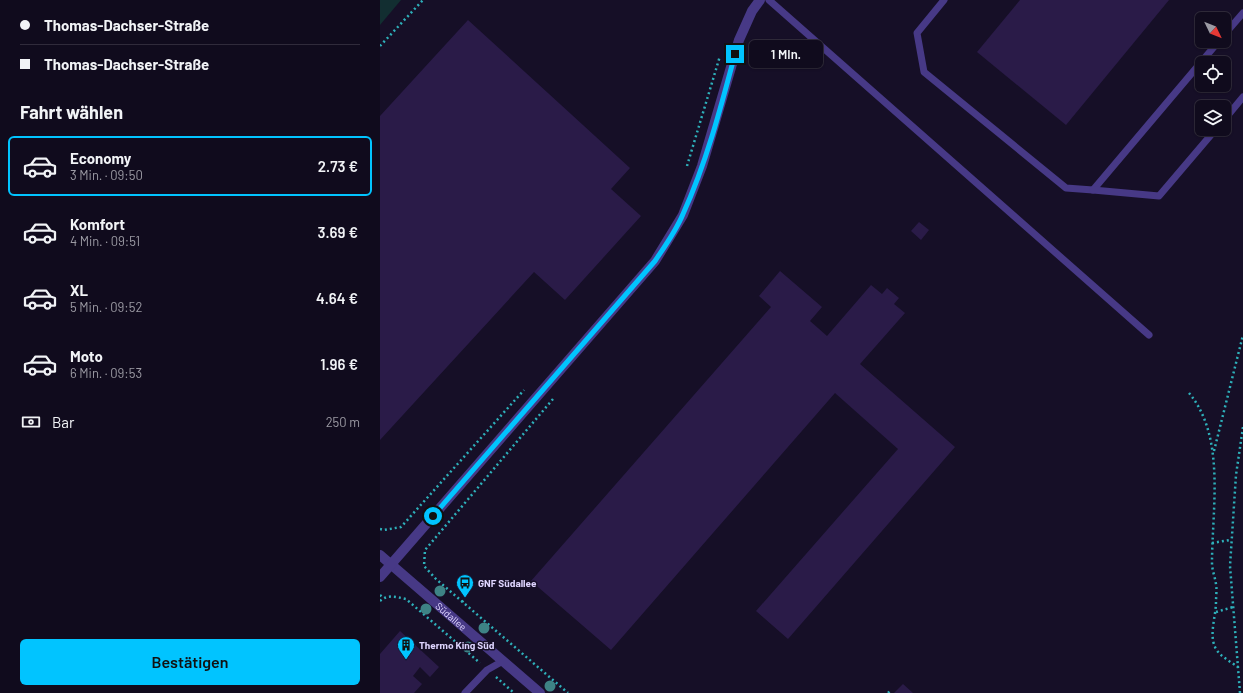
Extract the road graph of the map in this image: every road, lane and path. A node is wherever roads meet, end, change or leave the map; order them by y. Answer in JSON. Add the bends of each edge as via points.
{"nodes":[{"id":1,"x":423,"y":0,"type":"edge"},
{"id":2,"x":760,"y":0,"type":"edge"},
{"id":3,"x":769,"y":0,"type":"edge"},
{"id":4,"x":944,"y":0,"type":"edge"},
{"id":5,"x":1243,"y":13,"type":"edge"},
{"id":6,"x":1231,"y":27,"type":"edge"},
{"id":7,"x":380,"y":46,"type":"edge"},
{"id":8,"x":1213,"y":48,"type":"edge"},
{"id":9,"x":722,"y":51,"type":"dead end"},
{"id":10,"x":1243,"y":97,"type":"edge"},
{"id":11,"x":1231,"y":112,"type":"edge"},
{"id":12,"x":1210,"y":136,"type":"edge"},
{"id":13,"x":687,"y":168,"type":"dead end"},
{"id":14,"x":1093,"y":190,"type":"junction"},
{"id":15,"x":1149,"y":335,"type":"dead end"},
{"id":16,"x":1243,"y":335,"type":"edge"},
{"id":17,"x":529,"y":385,"type":"dead end"},
{"id":18,"x":1189,"y":393,"type":"dead end"},
{"id":19,"x":554,"y":398,"type":"dead end"},
{"id":20,"x":1243,"y":427,"type":"edge"},
{"id":21,"x":1214,"y":452,"type":"junction"},
{"id":22,"x":380,"y":529,"type":"edge"},
{"id":23,"x":1230,"y":540,"type":"junction"},
{"id":24,"x":1212,"y":543,"type":"junction"},
{"id":25,"x":380,"y":555,"type":"edge"},
{"id":26,"x":391,"y":564,"type":"junction"},
{"id":27,"x":380,"y":577,"type":"edge"},
{"id":28,"x":380,"y":595,"type":"edge"},
{"id":29,"x":384,"y":598,"type":"junction"},
{"id":30,"x":465,"y":598,"type":"dead end"},
{"id":31,"x":380,"y":601,"type":"edge"},
{"id":32,"x":462,"y":602,"type":"junction"},
{"id":33,"x":1233,"y":607,"type":"junction"},
{"id":34,"x":1216,"y":612,"type":"junction"},
{"id":35,"x":503,"y":661,"type":"junction"},
{"id":36,"x":1238,"y":667,"type":"junction"},
{"id":37,"x":487,"y":670,"type":"junction"},
{"id":38,"x":891,"y":690,"type":"dead end"},
{"id":39,"x":465,"y":693,"type":"edge"},
{"id":40,"x":514,"y":693,"type":"edge"},
{"id":41,"x":540,"y":693,"type":"edge"},
{"id":42,"x":568,"y":693,"type":"edge"},
{"id":43,"x":888,"y":693,"type":"edge"},
{"id":44,"x":1240,"y":693,"type":"edge"}],
"edges":[{"from":1,"to":7,"type":"path"},
{"from":2,"to":26,"type":"street","via":[[739,40],[702,166],[683,215],[667,244],[655,261]]},
{"from":3,"to":15,"type":"lane"},
{"from":4,"to":14,"type":"lane","via":[[917,33],[924,72],[1066,188]]},
{"from":5,"to":6,"type":"lane"},
{"from":8,"to":14,"type":"lane"},
{"from":9,"to":13,"type":"path"},
{"from":10,"to":11,"type":"lane"},
{"from":12,"to":14,"type":"lane","via":[[1158,196]]},
{"from":16,"to":21,"type":"path"},
{"from":17,"to":22,"type":"path","via":[[401,527]]},
{"from":18,"to":21,"type":"path","via":[[1201,410]]},
{"from":19,"to":32,"type":"path","via":[[425,550],[424,566]]},
{"from":20,"to":23,"type":"path"},
{"from":21,"to":24,"type":"path"},
{"from":23,"to":24,"type":"path"},
{"from":23,"to":33,"type":"path"},
{"from":24,"to":34,"type":"path"},
{"from":25,"to":26,"type":"street","name":"Südallee"},
{"from":26,"to":27,"type":"street"},
{"from":26,"to":35,"type":"street","name":"Südallee"},
{"from":28,"to":29,"type":"path"},
{"from":29,"to":31,"type":"path"},
{"from":29,"to":37,"type":"path","via":[[393,596],[406,599]]},
{"from":30,"to":32,"type":"path"},
{"from":32,"to":42,"type":"path"},
{"from":33,"to":34,"type":"path"},
{"from":33,"to":36,"type":"path"},
{"from":34,"to":36,"type":"path","via":[[1212,633],[1215,647]]},
{"from":35,"to":37,"type":"lane"},
{"from":35,"to":41,"type":"street","name":"Südallee"},
{"from":36,"to":44,"type":"path"},
{"from":37,"to":39,"type":"lane"},
{"from":37,"to":40,"type":"path"},
{"from":38,"to":43,"type":"path"}]}
